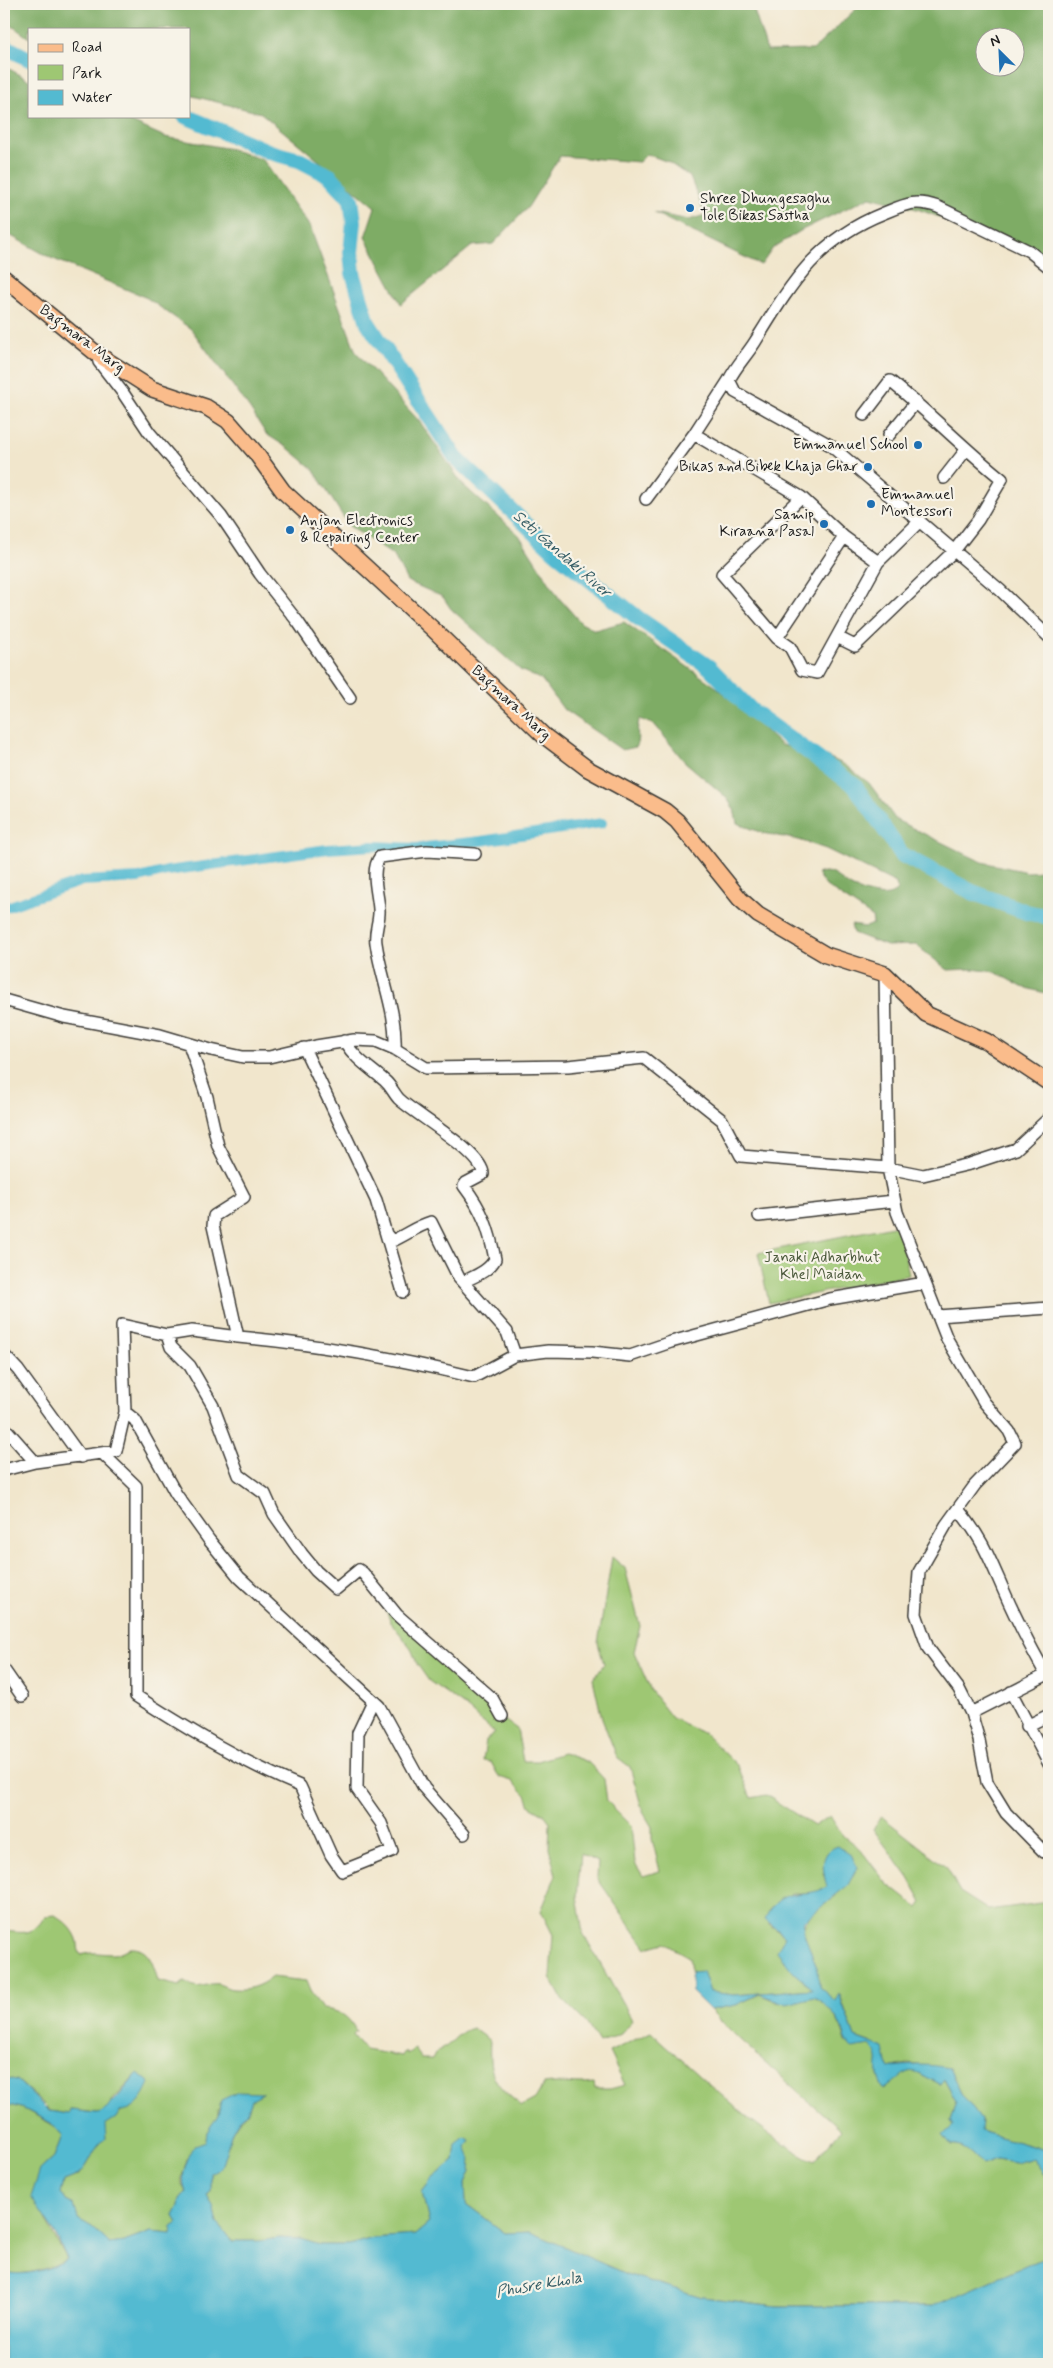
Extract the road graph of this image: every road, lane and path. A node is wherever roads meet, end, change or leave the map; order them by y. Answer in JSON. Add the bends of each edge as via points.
{"nodes":[{"id":1,"x":1049,"y":267,"type":"edge"},
{"id":2,"x":4,"y":278,"type":"edge"},
{"id":3,"x":97,"y":354,"type":"junction"},
{"id":4,"x":729,"y":380,"type":"junction"},
{"id":5,"x":916,"y":402,"type":"junction"},
{"id":6,"x":864,"y":415,"type":"dead end"},
{"id":7,"x":694,"y":434,"type":"junction"},
{"id":8,"x":889,"y":435,"type":"dead end"},
{"id":9,"x":966,"y":450,"type":"junction"},
{"id":10,"x":944,"y":478,"type":"dead end"},
{"id":11,"x":801,"y":497,"type":"junction"},
{"id":12,"x":646,"y":499,"type":"dead end"},
{"id":13,"x":920,"y":521,"type":"junction"},
{"id":14,"x":844,"y":537,"type":"junction"},
{"id":15,"x":954,"y":551,"type":"junction"},
{"id":16,"x":878,"y":562,"type":"junction"},
{"id":17,"x":837,"y":637,"type":"junction"},
{"id":18,"x":1049,"y":637,"type":"edge"},
{"id":19,"x":776,"y":638,"type":"junction"},
{"id":20,"x":350,"y":698,"type":"dead end"},
{"id":21,"x":475,"y":854,"type":"dead end"},
{"id":22,"x":885,"y":974,"type":"junction"},
{"id":23,"x":4,"y":1000,"type":"edge"},
{"id":24,"x":344,"y":1041,"type":"junction"},
{"id":25,"x":189,"y":1044,"type":"junction"},
{"id":26,"x":304,"y":1048,"type":"junction"},
{"id":27,"x":395,"y":1049,"type":"junction"},
{"id":28,"x":1049,"y":1083,"type":"edge"},
{"id":29,"x":1049,"y":1118,"type":"edge"},
{"id":30,"x":888,"y":1168,"type":"junction"},
{"id":31,"x":894,"y":1201,"type":"junction"},
{"id":32,"x":759,"y":1216,"type":"dead end"},
{"id":33,"x":386,"y":1234,"type":"junction"},
{"id":34,"x":463,"y":1282,"type":"junction"},
{"id":35,"x":925,"y":1283,"type":"junction"},
{"id":36,"x":403,"y":1292,"type":"dead end"},
{"id":37,"x":1049,"y":1308,"type":"edge"},
{"id":38,"x":938,"y":1316,"type":"junction"},
{"id":39,"x":167,"y":1335,"type":"junction"},
{"id":40,"x":238,"y":1338,"type":"junction"},
{"id":41,"x":4,"y":1354,"type":"edge"},
{"id":42,"x":515,"y":1355,"type":"junction"},
{"id":43,"x":125,"y":1412,"type":"junction"},
{"id":44,"x":4,"y":1427,"type":"edge"},
{"id":45,"x":102,"y":1453,"type":"junction"},
{"id":46,"x":81,"y":1457,"type":"junction"},
{"id":47,"x":36,"y":1462,"type":"junction"},
{"id":48,"x":4,"y":1470,"type":"edge"},
{"id":49,"x":958,"y":1509,"type":"junction"},
{"id":50,"x":4,"y":1670,"type":"edge"},
{"id":51,"x":1011,"y":1692,"type":"junction"},
{"id":52,"x":22,"y":1696,"type":"dead end"},
{"id":53,"x":373,"y":1701,"type":"junction"},
{"id":54,"x":971,"y":1713,"type":"junction"},
{"id":55,"x":1049,"y":1715,"type":"edge"},
{"id":56,"x":502,"y":1716,"type":"dead end"},
{"id":57,"x":1027,"y":1726,"type":"junction"},
{"id":58,"x":1047,"y":1759,"type":"edge"},
{"id":59,"x":464,"y":1834,"type":"dead end"},
{"id":60,"x":1044,"y":1852,"type":"dead end"}],
"edges":[{"from":1,"to":4,"type":"street","via":[[1029,251],[938,207],[909,202],[861,222],[836,237],[782,297]]},
{"from":2,"to":3,"type":"main road","name":"Bagmara Marg"},
{"from":3,"to":20,"type":"street","via":[[99,362],[149,432],[221,516]]},
{"from":3,"to":22,"type":"main road","name":"Bagmara Marg","via":[[152,389],[206,407],[228,421],[283,491],[436,631],[543,735],[588,769],[665,811],[740,899],[758,915],[826,955]]},
{"from":4,"to":7,"type":"street"},
{"from":4,"to":13,"type":"street","via":[[735,392],[830,445]]},
{"from":5,"to":6,"type":"street","via":[[890,381]]},
{"from":5,"to":8,"type":"street"},
{"from":5,"to":9,"type":"street"},
{"from":7,"to":11,"type":"street"},
{"from":7,"to":12,"type":"street"},
{"from":9,"to":10,"type":"street"},
{"from":9,"to":15,"type":"street","via":[[1002,479],[978,520]]},
{"from":11,"to":14,"type":"street"},
{"from":11,"to":19,"type":"street","via":[[722,574]]},
{"from":13,"to":15,"type":"street"},
{"from":13,"to":16,"type":"street"},
{"from":14,"to":16,"type":"street"},
{"from":14,"to":19,"type":"street"},
{"from":15,"to":17,"type":"street","via":[[855,646]]},
{"from":15,"to":18,"type":"street"},
{"from":16,"to":17,"type":"street"},
{"from":17,"to":19,"type":"street","via":[[817,673],[802,670],[790,647]]},
{"from":21,"to":27,"type":"street","via":[[427,852],[380,857],[376,862],[379,910],[375,935],[396,1030]]},
{"from":22,"to":28,"type":"main road","name":"Bagmara Marg","via":[[926,1014],[986,1041]]},
{"from":22,"to":30,"type":"street"},
{"from":23,"to":25,"type":"street","via":[[64,1017],[160,1035]]},
{"from":24,"to":26,"type":"street"},
{"from":24,"to":27,"type":"street","via":[[376,1041]]},
{"from":24,"to":34,"type":"street","via":[[354,1057],[387,1082],[398,1098],[472,1155],[483,1169],[483,1174],[464,1186],[484,1217],[495,1259],[480,1274]]},
{"from":25,"to":26,"type":"street","via":[[243,1056],[269,1057]]},
{"from":25,"to":40,"type":"street","via":[[207,1097],[218,1146],[244,1197],[214,1216]]},
{"from":26,"to":33,"type":"street","via":[[376,1200]]},
{"from":27,"to":30,"type":"street","via":[[426,1068],[568,1066],[644,1058],[722,1120],[741,1156]]},
{"from":29,"to":30,"type":"street","via":[[1016,1148],[970,1164],[923,1175]]},
{"from":30,"to":31,"type":"street"},
{"from":31,"to":32,"type":"street"},
{"from":31,"to":35,"type":"street"},
{"from":33,"to":34,"type":"street","via":[[392,1241],[417,1226],[431,1222]]},
{"from":33,"to":36,"type":"street"},
{"from":34,"to":42,"type":"street","via":[[507,1332]]},
{"from":35,"to":38,"type":"street"},
{"from":35,"to":42,"type":"street","via":[[830,1299],[630,1356],[548,1351]]},
{"from":37,"to":38,"type":"street"},
{"from":38,"to":49,"type":"street","via":[[965,1371],[1015,1443],[975,1485]]},
{"from":39,"to":40,"type":"street","via":[[192,1331]]},
{"from":39,"to":43,"type":"street","via":[[122,1325]]},
{"from":39,"to":56,"type":"street","via":[[171,1347],[190,1366],[213,1406],[239,1475],[265,1494],[274,1514],[316,1571],[336,1589],[359,1570],[363,1573],[397,1615],[492,1698]]},
{"from":40,"to":42,"type":"street","via":[[336,1348],[474,1377]]},
{"from":41,"to":46,"type":"street"},
{"from":43,"to":45,"type":"street","via":[[116,1451]]},
{"from":43,"to":53,"type":"street","via":[[135,1420],[176,1494],[239,1577]]},
{"from":44,"to":47,"type":"street"},
{"from":45,"to":46,"type":"street"},
{"from":45,"to":53,"type":"street","via":[[136,1486],[136,1696],[202,1738],[300,1786],[331,1855],[342,1871],[392,1851],[381,1823],[357,1789],[358,1734]]},
{"from":46,"to":47,"type":"street"},
{"from":47,"to":48,"type":"street"},
{"from":49,"to":51,"type":"street","via":[[987,1549],[1044,1671],[1044,1676]]},
{"from":49,"to":54,"type":"street","via":[[920,1572],[916,1614],[928,1648],[959,1689]]},
{"from":50,"to":52,"type":"street"},
{"from":51,"to":54,"type":"street"},
{"from":51,"to":57,"type":"street"},
{"from":53,"to":59,"type":"street","via":[[379,1706],[424,1788]]},
{"from":54,"to":60,"type":"street","via":[[987,1782],[1006,1813]]},
{"from":55,"to":57,"type":"street"},
{"from":57,"to":58,"type":"street"}]}
